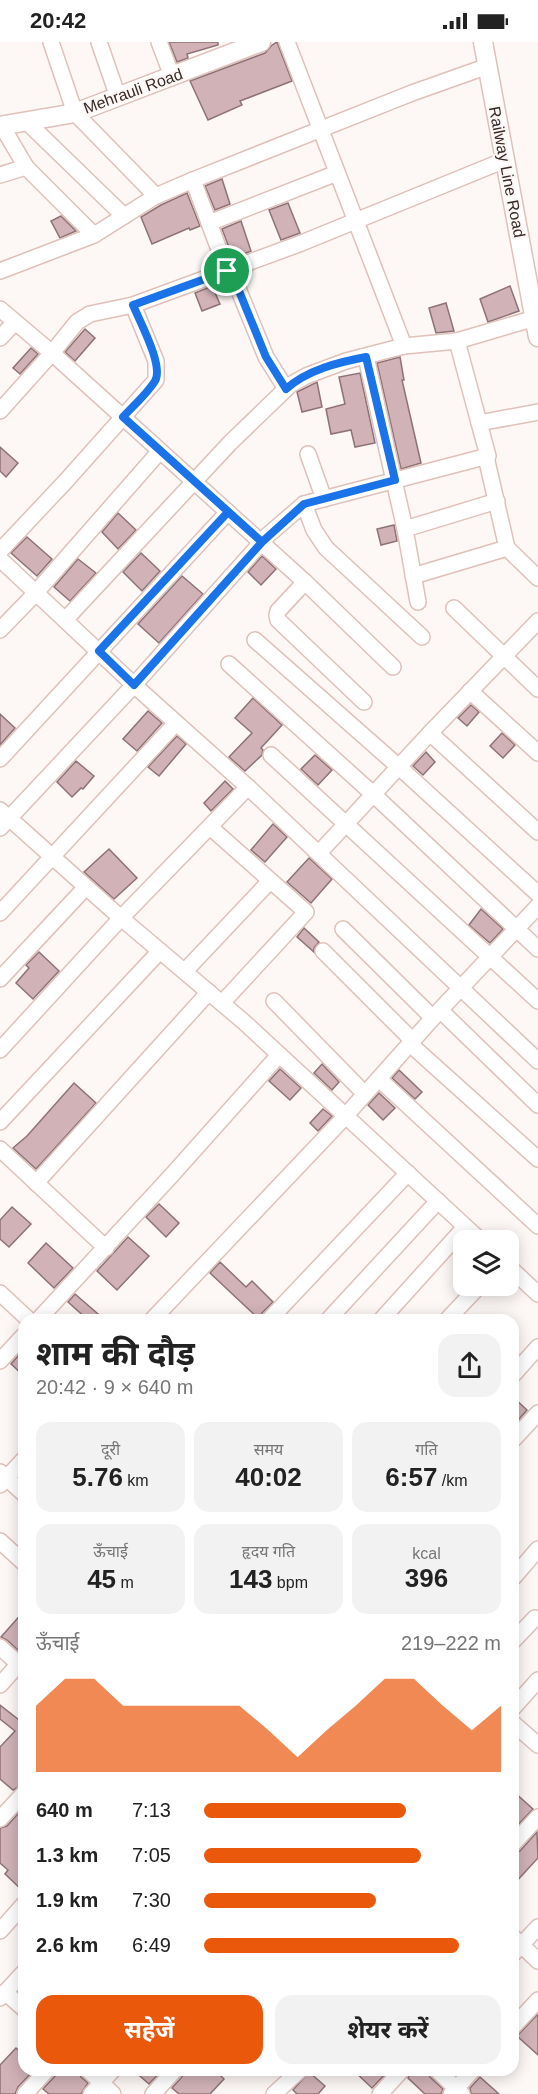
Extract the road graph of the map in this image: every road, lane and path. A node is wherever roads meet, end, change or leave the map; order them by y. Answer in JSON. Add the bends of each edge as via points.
{"nodes":[{"id":1,"x":51,"y":42,"type":"edge"},
{"id":2,"x":99,"y":42,"type":"edge"},
{"id":3,"x":159,"y":42,"type":"edge"},
{"id":4,"x":261,"y":42,"type":"edge"},
{"id":5,"x":287,"y":42,"type":"edge"},
{"id":6,"x":483,"y":42,"type":"edge"},
{"id":7,"x":488,"y":66,"type":"junction"},
{"id":8,"x":172,"y":76,"type":"junction"},
{"id":9,"x":118,"y":97,"type":"junction"},
{"id":10,"x":75,"y":112,"type":"junction"},
{"id":11,"x":27,"y":122,"type":"junction"},
{"id":12,"x":1,"y":126,"type":"edge"},
{"id":13,"x":321,"y":129,"type":"junction"},
{"id":14,"x":505,"y":160,"type":"junction"},
{"id":15,"x":26,"y":167,"type":"junction"},
{"id":16,"x":338,"y":173,"type":"junction"},
{"id":17,"x":0,"y":175,"type":"edge"},
{"id":18,"x":193,"y":180,"type":"junction"},
{"id":19,"x":156,"y":196,"type":"junction"},
{"id":20,"x":124,"y":216,"type":"junction"},
{"id":21,"x":356,"y":220,"type":"junction"},
{"id":22,"x":209,"y":223,"type":"junction"},
{"id":23,"x":94,"y":235,"type":"junction"},
{"id":24,"x":229,"y":270,"type":"junction"},
{"id":25,"x":0,"y":271,"type":"edge"},
{"id":26,"x":133,"y":305,"type":"junction"},
{"id":27,"x":0,"y":309,"type":"edge"},
{"id":28,"x":535,"y":318,"type":"junction"},
{"id":29,"x":15,"y":322,"type":"junction"},
{"id":30,"x":538,"y":337,"type":"edge"},
{"id":31,"x":0,"y":338,"type":"edge"},
{"id":32,"x":457,"y":341,"type":"junction"},
{"id":33,"x":404,"y":346,"type":"junction"},
{"id":34,"x":52,"y":353,"type":"junction"},
{"id":35,"x":366,"y":357,"type":"junction"},
{"id":36,"x":286,"y":389,"type":"junction"},
{"id":37,"x":0,"y":411,"type":"edge"},
{"id":38,"x":538,"y":412,"type":"edge"},
{"id":39,"x":123,"y":417,"type":"junction"},
{"id":40,"x":479,"y":423,"type":"junction"},
{"id":41,"x":160,"y":451,"type":"junction"},
{"id":42,"x":308,"y":454,"type":"dead end"},
{"id":43,"x":486,"y":457,"type":"junction"},
{"id":44,"x":395,"y":480,"type":"junction"},
{"id":45,"x":194,"y":482,"type":"junction"},
{"id":46,"x":324,"y":499,"type":"junction"},
{"id":47,"x":497,"y":501,"type":"junction"},
{"id":48,"x":304,"y":504,"type":"junction"},
{"id":49,"x":228,"y":512,"type":"junction"},
{"id":50,"x":405,"y":529,"type":"junction"},
{"id":51,"x":262,"y":542,"type":"junction"},
{"id":52,"x":507,"y":548,"type":"junction"},
{"id":53,"x":0,"y":551,"type":"edge"},
{"id":54,"x":0,"y":559,"type":"edge"},
{"id":55,"x":413,"y":576,"type":"junction"},
{"id":56,"x":538,"y":578,"type":"edge"},
{"id":57,"x":305,"y":582,"type":"junction"},
{"id":58,"x":36,"y":592,"type":"junction"},
{"id":59,"x":418,"y":602,"type":"dead end"},
{"id":60,"x":454,"y":608,"type":"dead end"},
{"id":61,"x":65,"y":620,"type":"junction"},
{"id":62,"x":538,"y":621,"type":"edge"},
{"id":63,"x":0,"y":630,"type":"edge"},
{"id":64,"x":422,"y":637,"type":"dead end"},
{"id":65,"x":255,"y":640,"type":"dead end"},
{"id":66,"x":99,"y":651,"type":"junction"},
{"id":67,"x":504,"y":656,"type":"junction"},
{"id":68,"x":230,"y":664,"type":"dead end"},
{"id":69,"x":393,"y":667,"type":"dead end"},
{"id":70,"x":134,"y":685,"type":"junction"},
{"id":71,"x":538,"y":689,"type":"edge"},
{"id":72,"x":470,"y":691,"type":"junction"},
{"id":73,"x":364,"y":702,"type":"dead end"},
{"id":74,"x":176,"y":723,"type":"junction"},
{"id":75,"x":430,"y":733,"type":"junction"},
{"id":76,"x":538,"y":753,"type":"edge"},
{"id":77,"x":271,"y":755,"type":"dead end"},
{"id":78,"x":0,"y":759,"type":"edge"},
{"id":79,"x":399,"y":767,"type":"junction"},
{"id":80,"x":248,"y":787,"type":"junction"},
{"id":81,"x":374,"y":794,"type":"junction"},
{"id":82,"x":3,"y":819,"type":"edge"},
{"id":83,"x":346,"y":824,"type":"junction"},
{"id":84,"x":210,"y":827,"type":"junction"},
{"id":85,"x":538,"y":832,"type":"edge"},
{"id":86,"x":319,"y":853,"type":"junction"},
{"id":87,"x":52,"y":857,"type":"junction"},
{"id":88,"x":270,"y":881,"type":"junction"},
{"id":89,"x":86,"y":887,"type":"junction"},
{"id":90,"x":538,"y":894,"type":"edge"},
{"id":91,"x":538,"y":906,"type":"edge"},
{"id":92,"x":0,"y":913,"type":"edge"},
{"id":93,"x":121,"y":918,"type":"junction"},
{"id":94,"x":343,"y":929,"type":"dead end"},
{"id":95,"x":516,"y":929,"type":"junction"},
{"id":96,"x":538,"y":949,"type":"edge"},
{"id":97,"x":160,"y":951,"type":"junction"},
{"id":98,"x":323,"y":951,"type":"dead end"},
{"id":99,"x":490,"y":957,"type":"junction"},
{"id":100,"x":185,"y":971,"type":"junction"},
{"id":101,"x":0,"y":979,"type":"edge"},
{"id":102,"x":462,"y":989,"type":"junction"},
{"id":103,"x":209,"y":992,"type":"junction"},
{"id":104,"x":274,"y":1001,"type":"dead end"},
{"id":105,"x":538,"y":1001,"type":"edge"},
{"id":106,"x":222,"y":1003,"type":"junction"},
{"id":107,"x":437,"y":1014,"type":"junction"},
{"id":108,"x":411,"y":1042,"type":"junction"},
{"id":109,"x":0,"y":1050,"type":"edge"},
{"id":110,"x":279,"y":1055,"type":"junction"},
{"id":111,"x":538,"y":1061,"type":"edge"},
{"id":112,"x":379,"y":1079,"type":"junction"},
{"id":113,"x":366,"y":1094,"type":"junction"},
{"id":114,"x":538,"y":1105,"type":"edge"},
{"id":115,"x":346,"y":1116,"type":"junction"},
{"id":116,"x":0,"y":1122,"type":"edge"},
{"id":117,"x":0,"y":1149,"type":"edge"},
{"id":118,"x":538,"y":1159,"type":"edge"},
{"id":119,"x":408,"y":1173,"type":"junction"},
{"id":120,"x":36,"y":1183,"type":"junction"},
{"id":121,"x":438,"y":1201,"type":"junction"},
{"id":122,"x":538,"y":1226,"type":"edge"},
{"id":123,"x":465,"y":1227,"type":"junction"},
{"id":124,"x":468,"y":1230,"type":"edge"},
{"id":125,"x":106,"y":1248,"type":"junction"},
{"id":126,"x":519,"y":1276,"type":"edge"},
{"id":127,"x":0,"y":1293,"type":"edge"},
{"id":128,"x":538,"y":1294,"type":"edge"},
{"id":129,"x":470,"y":1296,"type":"edge"},
{"id":130,"x":23,"y":1314,"type":"edge"},
{"id":131,"x":44,"y":1314,"type":"edge"},
{"id":132,"x":158,"y":1314,"type":"edge"},
{"id":133,"x":275,"y":1314,"type":"edge"},
{"id":134,"x":334,"y":1314,"type":"edge"},
{"id":135,"x":386,"y":1314,"type":"edge"},
{"id":136,"x":453,"y":1314,"type":"edge"},
{"id":137,"x":18,"y":1340,"type":"edge"},
{"id":138,"x":538,"y":1347,"type":"edge"},
{"id":139,"x":3,"y":1353,"type":"edge"},
{"id":140,"x":519,"y":1368,"type":"edge"},
{"id":141,"x":538,"y":1413,"type":"edge"},
{"id":142,"x":519,"y":1434,"type":"edge"},
{"id":143,"x":18,"y":1463,"type":"edge"},
{"id":144,"x":2,"y":1478,"type":"edge"},
{"id":145,"x":18,"y":1490,"type":"edge"},
{"id":146,"x":0,"y":1541,"type":"edge"},
{"id":147,"x":538,"y":1549,"type":"edge"},
{"id":148,"x":18,"y":1558,"type":"edge"},
{"id":149,"x":519,"y":1571,"type":"edge"},
{"id":150,"x":535,"y":1618,"type":"dead end"},
{"id":151,"x":519,"y":1635,"type":"edge"},
{"id":152,"x":0,"y":1647,"type":"edge"},
{"id":153,"x":18,"y":1661,"type":"edge"},
{"id":154,"x":18,"y":1668,"type":"edge"},
{"id":155,"x":538,"y":1680,"type":"edge"},
{"id":156,"x":0,"y":1685,"type":"edge"},
{"id":157,"x":519,"y":1701,"type":"edge"},
{"id":158,"x":519,"y":1728,"type":"edge"},
{"id":159,"x":538,"y":1745,"type":"edge"},
{"id":160,"x":18,"y":1800,"type":"edge"},
{"id":161,"x":538,"y":1817,"type":"edge"},
{"id":162,"x":0,"y":1819,"type":"edge"},
{"id":163,"x":519,"y":1838,"type":"edge"},
{"id":164,"x":18,"y":1910,"type":"edge"},
{"id":165,"x":538,"y":1927,"type":"edge"},
{"id":166,"x":0,"y":1930,"type":"edge"},
{"id":167,"x":519,"y":1943,"type":"edge"},
{"id":168,"x":519,"y":1947,"type":"edge"},
{"id":169,"x":538,"y":1961,"type":"edge"},
{"id":170,"x":18,"y":1979,"type":"edge"},
{"id":171,"x":3,"y":1995,"type":"edge"},
{"id":172,"x":538,"y":2000,"type":"edge"},
{"id":173,"x":18,"y":2005,"type":"edge"},
{"id":174,"x":519,"y":2021,"type":"edge"},
{"id":175,"x":42,"y":2076,"type":"edge"},
{"id":176,"x":108,"y":2076,"type":"edge"},
{"id":177,"x":170,"y":2076,"type":"edge"},
{"id":178,"x":293,"y":2076,"type":"edge"},
{"id":179,"x":396,"y":2076,"type":"edge"},
{"id":180,"x":442,"y":2076,"type":"edge"},
{"id":181,"x":468,"y":2076,"type":"edge"},
{"id":182,"x":96,"y":2089,"type":"edge"},
{"id":183,"x":456,"y":2092,"type":"edge"},
{"id":184,"x":25,"y":2094,"type":"edge"},
{"id":185,"x":113,"y":2094,"type":"edge"},
{"id":186,"x":153,"y":2094,"type":"edge"},
{"id":187,"x":273,"y":2094,"type":"edge"},
{"id":188,"x":380,"y":2094,"type":"edge"}],
"edges":[{"from":1,"to":10,"type":"street"},
{"from":2,"to":9,"type":"street"},
{"from":3,"to":8,"type":"street"},
{"from":4,"to":8,"type":"street","name":"Mehrauli Road"},
{"from":5,"to":13,"type":"street"},
{"from":6,"to":7,"type":"street","name":"Railway Line Road"},
{"from":7,"to":13,"type":"street"},
{"from":7,"to":14,"type":"street","name":"Railway Line Road"},
{"from":8,"to":9,"type":"street","name":"Mehrauli Road"},
{"from":9,"to":10,"type":"street","name":"Mehrauli Road"},
{"from":10,"to":11,"type":"street","name":"Mehrauli Road"},
{"from":10,"to":19,"type":"street"},
{"from":11,"to":12,"type":"street","name":"Mehrauli Road"},
{"from":11,"to":20,"type":"street"},
{"from":12,"to":15,"type":"street"},
{"from":13,"to":16,"type":"street"},
{"from":13,"to":18,"type":"street"},
{"from":14,"to":21,"type":"street"},
{"from":14,"to":28,"type":"street","name":"Railway Line Road"},
{"from":15,"to":17,"type":"street"},
{"from":15,"to":23,"type":"street"},
{"from":16,"to":21,"type":"street"},
{"from":16,"to":22,"type":"street"},
{"from":18,"to":19,"type":"street"},
{"from":18,"to":22,"type":"street"},
{"from":19,"to":20,"type":"street"},
{"from":20,"to":23,"type":"street"},
{"from":21,"to":24,"type":"street"},
{"from":21,"to":33,"type":"street"},
{"from":22,"to":24,"type":"street"},
{"from":23,"to":25,"type":"street"},
{"from":24,"to":26,"type":"street"},
{"from":24,"to":36,"type":"street","via":[[266,357]]},
{"from":26,"to":34,"type":"street","via":[[83,317]]},
{"from":26,"to":39,"type":"street","via":[[158,374]]},
{"from":27,"to":29,"type":"street"},
{"from":28,"to":30,"type":"street","name":"Railway Line Road"},
{"from":28,"to":32,"type":"street"},
{"from":29,"to":31,"type":"street"},
{"from":29,"to":34,"type":"street"},
{"from":32,"to":33,"type":"street"},
{"from":32,"to":40,"type":"street"},
{"from":33,"to":35,"type":"street"},
{"from":34,"to":37,"type":"street"},
{"from":34,"to":39,"type":"street"},
{"from":35,"to":36,"type":"street","via":[[306,376]]},
{"from":35,"to":44,"type":"street"},
{"from":36,"to":45,"type":"street"},
{"from":38,"to":40,"type":"street"},
{"from":39,"to":41,"type":"street"},
{"from":39,"to":53,"type":"street"},
{"from":40,"to":43,"type":"street"},
{"from":41,"to":45,"type":"street"},
{"from":41,"to":58,"type":"street"},
{"from":42,"to":46,"type":"street"},
{"from":43,"to":44,"type":"street"},
{"from":43,"to":47,"type":"street"},
{"from":44,"to":46,"type":"street"},
{"from":44,"to":50,"type":"street"},
{"from":45,"to":49,"type":"street"},
{"from":45,"to":61,"type":"street"},
{"from":46,"to":48,"type":"street"},
{"from":47,"to":50,"type":"street"},
{"from":47,"to":52,"type":"street"},
{"from":48,"to":51,"type":"street"},
{"from":48,"to":64,"type":"street","via":[[326,548]]},
{"from":49,"to":51,"type":"street"},
{"from":49,"to":66,"type":"street"},
{"from":50,"to":55,"type":"street"},
{"from":51,"to":57,"type":"street"},
{"from":51,"to":70,"type":"street"},
{"from":52,"to":55,"type":"street"},
{"from":52,"to":56,"type":"street"},
{"from":54,"to":58,"type":"street"},
{"from":55,"to":59,"type":"street"},
{"from":57,"to":69,"type":"street"},
{"from":57,"to":73,"type":"street","via":[[278,611],[278,620]]},
{"from":58,"to":61,"type":"street"},
{"from":58,"to":63,"type":"street"},
{"from":60,"to":67,"type":"street"},
{"from":61,"to":66,"type":"street"},
{"from":62,"to":67,"type":"street"},
{"from":65,"to":79,"type":"street"},
{"from":66,"to":70,"type":"street"},
{"from":66,"to":78,"type":"street"},
{"from":67,"to":71,"type":"street"},
{"from":67,"to":72,"type":"street"},
{"from":68,"to":81,"type":"street"},
{"from":70,"to":74,"type":"street"},
{"from":70,"to":82,"type":"street"},
{"from":72,"to":75,"type":"street"},
{"from":72,"to":76,"type":"street"},
{"from":74,"to":80,"type":"street"},
{"from":74,"to":87,"type":"street"},
{"from":75,"to":79,"type":"street"},
{"from":75,"to":85,"type":"street"},
{"from":77,"to":83,"type":"street"},
{"from":79,"to":81,"type":"street"},
{"from":79,"to":90,"type":"street"},
{"from":80,"to":84,"type":"street"},
{"from":80,"to":86,"type":"street"},
{"from":81,"to":83,"type":"street"},
{"from":81,"to":95,"type":"street"},
{"from":82,"to":87,"type":"street"},
{"from":83,"to":86,"type":"street"},
{"from":83,"to":99,"type":"street"},
{"from":84,"to":88,"type":"street"},
{"from":84,"to":93,"type":"street"},
{"from":86,"to":102,"type":"street"},
{"from":87,"to":89,"type":"street"},
{"from":87,"to":92,"type":"street"},
{"from":88,"to":100,"type":"street"},
{"from":88,"to":106,"type":"street","via":[[306,912]]},
{"from":89,"to":93,"type":"street"},
{"from":89,"to":101,"type":"street"},
{"from":91,"to":95,"type":"street"},
{"from":93,"to":97,"type":"street"},
{"from":93,"to":109,"type":"street"},
{"from":94,"to":107,"type":"street"},
{"from":95,"to":96,"type":"street"},
{"from":95,"to":99,"type":"street"},
{"from":97,"to":100,"type":"street"},
{"from":97,"to":116,"type":"street"},
{"from":98,"to":108,"type":"street"},
{"from":99,"to":102,"type":"street"},
{"from":99,"to":105,"type":"street"},
{"from":100,"to":103,"type":"street"},
{"from":102,"to":107,"type":"street"},
{"from":102,"to":111,"type":"street"},
{"from":103,"to":106,"type":"street"},
{"from":103,"to":120,"type":"street"},
{"from":104,"to":113,"type":"street"},
{"from":106,"to":110,"type":"street"},
{"from":107,"to":108,"type":"street"},
{"from":107,"to":114,"type":"street"},
{"from":108,"to":112,"type":"street"},
{"from":108,"to":118,"type":"street"},
{"from":110,"to":115,"type":"street"},
{"from":110,"to":125,"type":"street"},
{"from":112,"to":113,"type":"street"},
{"from":112,"to":122,"type":"street"},
{"from":113,"to":115,"type":"street"},
{"from":115,"to":119,"type":"street"},
{"from":115,"to":132,"type":"street"},
{"from":117,"to":120,"type":"street"},
{"from":119,"to":121,"type":"street"},
{"from":119,"to":133,"type":"street"},
{"from":120,"to":125,"type":"street"},
{"from":121,"to":123,"type":"street"},
{"from":121,"to":134,"type":"street"},
{"from":123,"to":124,"type":"street"},
{"from":123,"to":135,"type":"street"},
{"from":125,"to":131,"type":"street"},
{"from":126,"to":128,"type":"street"},
{"from":127,"to":130,"type":"street"},
{"from":129,"to":136,"type":"street"},
{"from":137,"to":139,"type":"street"},
{"from":138,"to":140,"type":"street"},
{"from":141,"to":142,"type":"street"},
{"from":143,"to":144,"type":"street"},
{"from":144,"to":145,"type":"street"},
{"from":146,"to":148,"type":"street"},
{"from":147,"to":149,"type":"street"},
{"from":150,"to":151,"type":"street"},
{"from":152,"to":153,"type":"street"},
{"from":154,"to":156,"type":"street"},
{"from":155,"to":157,"type":"street"},
{"from":158,"to":159,"type":"street"},
{"from":160,"to":162,"type":"street"},
{"from":161,"to":163,"type":"street"},
{"from":164,"to":166,"type":"street"},
{"from":165,"to":167,"type":"street"},
{"from":168,"to":169,"type":"street"},
{"from":170,"to":171,"type":"street"},
{"from":171,"to":173,"type":"street"},
{"from":172,"to":174,"type":"street"},
{"from":175,"to":184,"type":"street"},
{"from":176,"to":182,"type":"street"},
{"from":177,"to":186,"type":"street"},
{"from":178,"to":187,"type":"street"},
{"from":179,"to":188,"type":"street"},
{"from":180,"to":183,"type":"street"},
{"from":181,"to":183,"type":"street"},
{"from":182,"to":185,"type":"street"}]}
